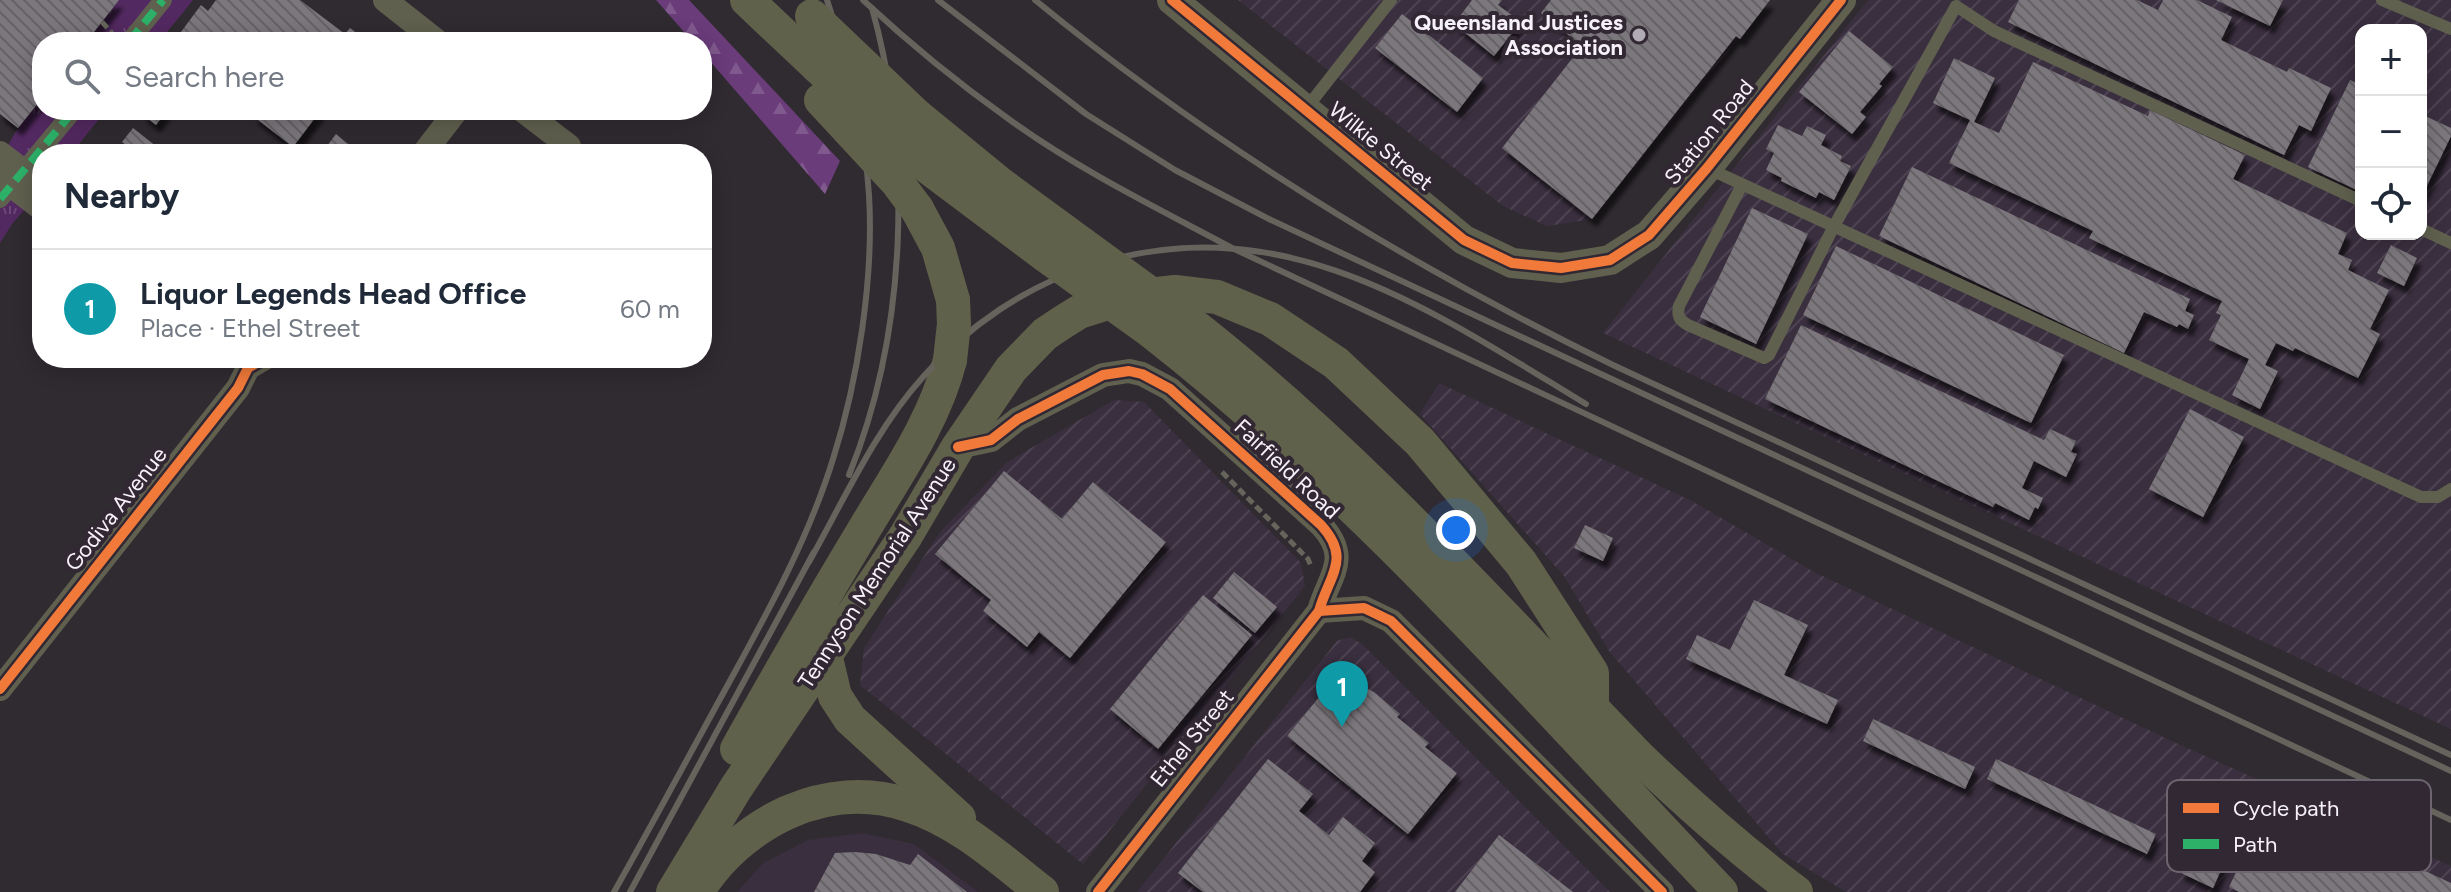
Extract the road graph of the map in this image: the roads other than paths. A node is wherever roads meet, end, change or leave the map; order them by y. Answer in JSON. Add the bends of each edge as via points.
{"nodes":[{"id":1,"x":163,"y":0,"type":"edge"},
{"id":2,"x":385,"y":0,"type":"edge"},
{"id":3,"x":747,"y":0,"type":"edge"},
{"id":4,"x":1172,"y":0,"type":"edge"},
{"id":5,"x":1391,"y":0,"type":"edge"},
{"id":6,"x":1841,"y":0,"type":"edge"},
{"id":7,"x":2382,"y":0,"type":"edge"},
{"id":8,"x":804,"y":8,"type":"edge"},
{"id":9,"x":775,"y":27,"type":"junction"},
{"id":10,"x":2451,"y":29,"type":"edge"},
{"id":11,"x":137,"y":32,"type":"edge"},
{"id":12,"x":425,"y":32,"type":"edge"},
{"id":13,"x":1305,"y":110,"type":"junction"},
{"id":14,"x":66,"y":120,"type":"edge"},
{"id":15,"x":449,"y":120,"type":"edge"},
{"id":16,"x":535,"y":120,"type":"edge"},
{"id":17,"x":47,"y":144,"type":"edge"},
{"id":18,"x":431,"y":144,"type":"edge"},
{"id":19,"x":566,"y":144,"type":"edge"},
{"id":20,"x":0,"y":153,"type":"edge"},
{"id":21,"x":32,"y":163,"type":"edge"},
{"id":22,"x":1707,"y":168,"type":"junction"},
{"id":23,"x":15,"y":184,"type":"edge"},
{"id":24,"x":1742,"y":185,"type":"junction"},
{"id":25,"x":2355,"y":198,"type":"edge"},
{"id":26,"x":32,"y":200,"type":"edge"},
{"id":27,"x":1833,"y":228,"type":"junction"},
{"id":28,"x":2427,"y":232,"type":"edge"},
{"id":29,"x":2451,"y":243,"type":"edge"},
{"id":30,"x":1589,"y":265,"type":"joint"},
{"id":31,"x":249,"y":368,"type":"edge"},
{"id":32,"x":958,"y":447,"type":"junction"},
{"id":33,"x":2451,"y":489,"type":"edge"},
{"id":34,"x":1319,"y":611,"type":"junction"},
{"id":35,"x":825,"y":654,"type":"junction"},
{"id":36,"x":0,"y":689,"type":"edge"},
{"id":37,"x":1592,"y":709,"type":"junction"},
{"id":38,"x":996,"y":855,"type":"junction"},
{"id":39,"x":682,"y":889,"type":"edge"},
{"id":40,"x":1042,"y":892,"type":"edge"},
{"id":41,"x":1098,"y":892,"type":"edge"},
{"id":42,"x":1662,"y":892,"type":"edge"},
{"id":43,"x":1721,"y":892,"type":"edge"},
{"id":44,"x":1796,"y":892,"type":"edge"}],
"edges":[{"from":1,"to":11,"type":"street"},
{"from":2,"to":12,"type":"street"},
{"from":3,"to":9,"type":"main road","name":"Fairfield Road"},
{"from":4,"to":13,"type":"street","name":"Wilkie Street"},
{"from":5,"to":13,"type":"lane"},
{"from":6,"to":22,"type":"street","name":"Station Road"},
{"from":7,"to":10,"type":"lane"},
{"from":8,"to":37,"type":"main road","bridge":true,"via":[[917,116],[999,183],[1188,321],[1276,393]]},
{"from":9,"to":39,"type":"main road","bridge":true,"via":[[787,65],[917,209],[938,248],[954,324],[944,386],[923,431],[724,773]]},
{"from":9,"to":43,"type":"main road","name":"Fairfield Road","bridge":true,"via":[[917,159],[1152,332],[1261,421],[1361,517]]},
{"from":13,"to":30,"type":"street","name":"Wilkie Street","via":[[1464,240],[1512,263]]},
{"from":14,"to":17,"type":"street"},
{"from":15,"to":18,"type":"street"},
{"from":16,"to":19,"type":"street"},
{"from":20,"to":23,"type":"street"},
{"from":21,"to":23,"type":"street"},
{"from":22,"to":24,"type":"lane"},
{"from":22,"to":30,"type":"street","name":"Station Road","via":[[1649,235],[1610,260]]},
{"from":23,"to":26,"type":"street"},
{"from":24,"to":27,"type":"lane"},
{"from":24,"to":27,"type":"lane","via":[[1679,306],[1680,320],[1688,325],[1757,357],[1769,355]]},
{"from":25,"to":27,"type":"lane","via":[[1994,31],[1956,6]]},
{"from":27,"to":33,"type":"lane","via":[[2421,497],[2438,497]]},
{"from":28,"to":29,"type":"lane"},
{"from":31,"to":36,"type":"street","name":"Godiva Avenue"},
{"from":32,"to":34,"type":"street","name":"Fairfield Road","via":[[991,440],[1018,419],[1103,375],[1142,374],[1170,389],[1329,534],[1338,559]]},
{"from":32,"to":35,"type":"main road","name":"Tennyson Memorial Avenue","via":[[905,537]]},
{"from":32,"to":37,"type":"main road","name":"Tennyson Memorial Avenue","via":[[1011,369],[1045,334],[1079,312],[1123,298],[1175,292],[1217,297],[1244,307],[1336,363],[1420,442],[1530,575],[1592,673]]},
{"from":34,"to":41,"type":"street","name":"Ethel Street"},
{"from":34,"to":42,"type":"street","via":[[1364,608],[1391,621]]},
{"from":35,"to":38,"type":"main road","via":[[835,696],[850,719]]},
{"from":35,"to":39,"type":"main road","name":"Tennyson Memorial Avenue","via":[[736,788]]},
{"from":37,"to":44,"type":"main road","via":[[1733,844]]},
{"from":38,"to":39,"type":"main road","via":[[940,818],[909,805],[843,798],[773,817]]},
{"from":38,"to":40,"type":"main road"}]}
